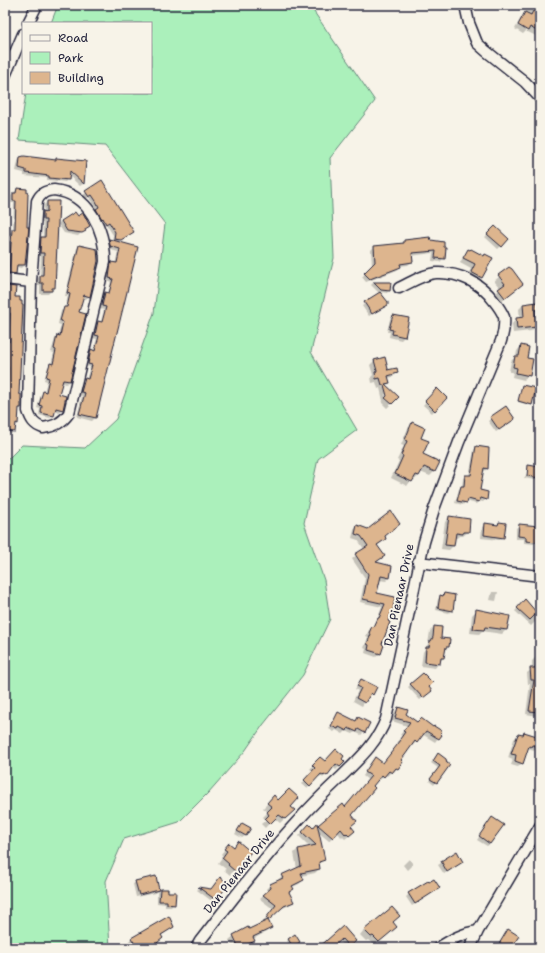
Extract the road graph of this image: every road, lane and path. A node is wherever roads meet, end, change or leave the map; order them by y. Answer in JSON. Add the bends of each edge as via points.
{"nodes":[{"id":1,"x":36,"y":5,"type":"edge"},
{"id":2,"x":465,"y":5,"type":"edge"},
{"id":3,"x":28,"y":22,"type":"edge"},
{"id":4,"x":22,"y":36,"type":"edge"},
{"id":5,"x":5,"y":76,"type":"edge"},
{"id":6,"x":540,"y":97,"type":"edge"},
{"id":7,"x":5,"y":279,"type":"edge"},
{"id":8,"x":32,"y":282,"type":"junction"},
{"id":9,"x":399,"y":288,"type":"dead end"},
{"id":10,"x":418,"y":562,"type":"junction"},
{"id":11,"x":540,"y":576,"type":"edge"},
{"id":12,"x":540,"y":826,"type":"edge"},
{"id":13,"x":478,"y":931,"type":"junction"},
{"id":14,"x":196,"y":948,"type":"edge"},
{"id":15,"x":438,"y":948,"type":"edge"},
{"id":16,"x":470,"y":948,"type":"edge"}],
"edges":[{"from":1,"to":3,"type":"street"},
{"from":2,"to":6,"type":"street","via":[[477,43],[526,82]]},
{"from":4,"to":5,"type":"street"},
{"from":7,"to":8,"type":"street"},
{"from":8,"to":8,"type":"street","via":[[28,411],[30,419],[43,428],[60,423],[69,413],[105,262],[102,236],[90,211],[82,201],[62,191],[46,191],[40,194],[37,201]]},
{"from":9,"to":10,"type":"street","name":"Dan Pienaar Drive","via":[[434,273],[465,278],[489,294],[504,316],[501,341],[459,442]]},
{"from":10,"to":11,"type":"street"},
{"from":10,"to":14,"type":"street","name":"Dan Pienaar Drive","via":[[386,719],[381,731],[360,758],[283,837]]},
{"from":12,"to":13,"type":"street"},
{"from":13,"to":15,"type":"street","via":[[456,936]]},
{"from":13,"to":16,"type":"street"}]}
